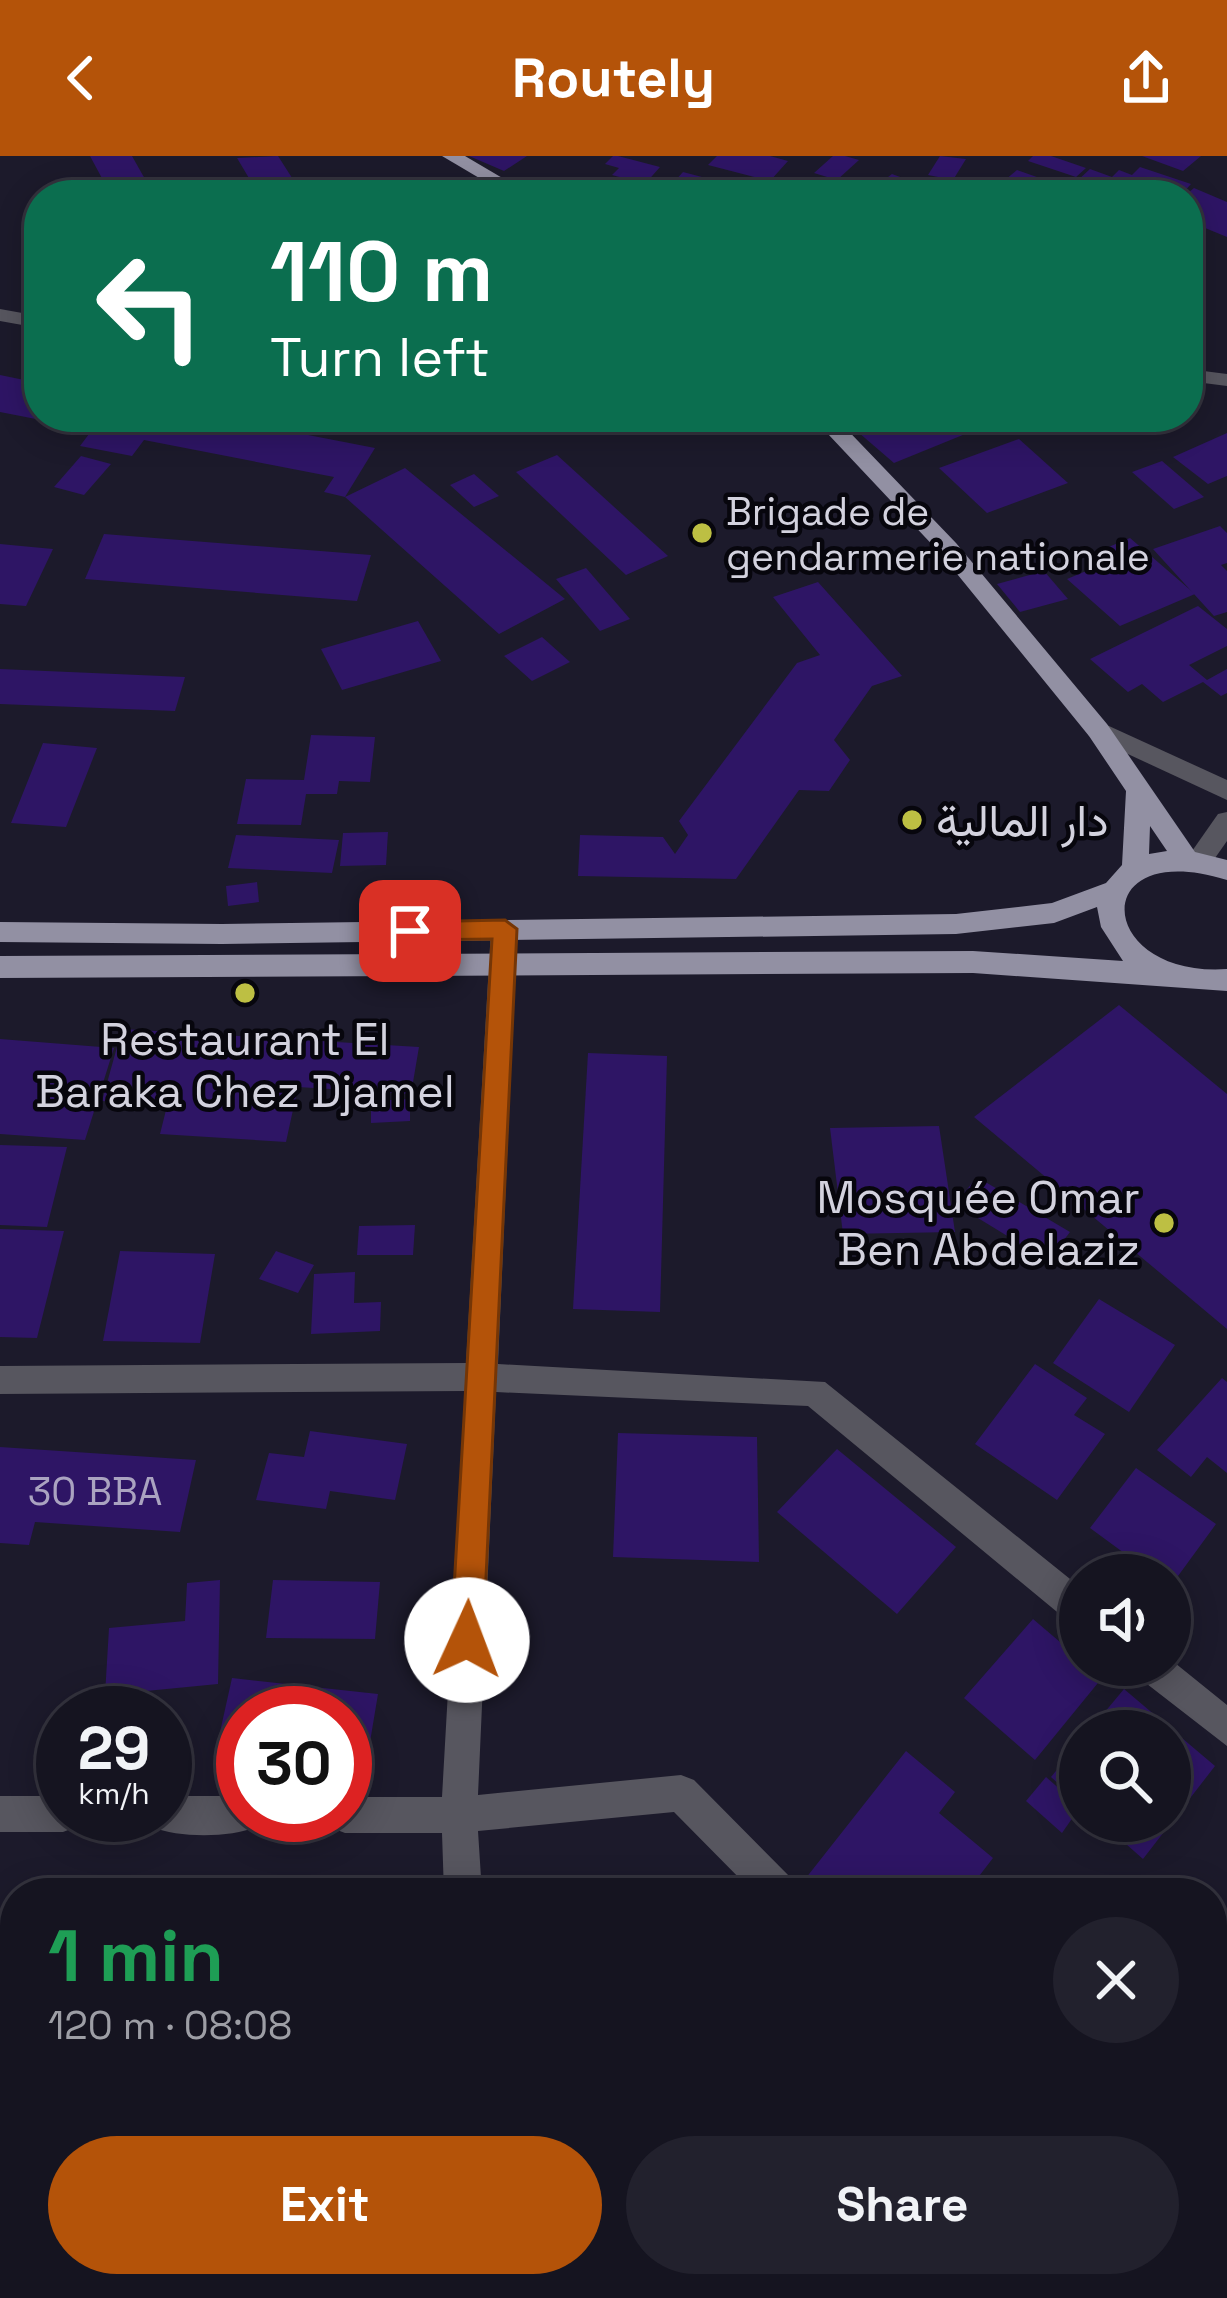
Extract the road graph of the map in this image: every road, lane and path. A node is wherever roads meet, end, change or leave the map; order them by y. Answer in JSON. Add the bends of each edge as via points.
{"nodes":[{"id":1,"x":451,"y":156,"type":"edge"},
{"id":2,"x":495,"y":180,"type":"edge"},
{"id":3,"x":837,"y":432,"type":"edge"},
{"id":4,"x":1098,"y":730,"type":"junction"},
{"id":5,"x":1139,"y":791,"type":"junction"},
{"id":6,"x":1227,"y":791,"type":"edge"},
{"id":7,"x":1227,"y":821,"type":"edge"},
{"id":8,"x":1193,"y":860,"type":"junction"},
{"id":9,"x":1135,"y":869,"type":"junction"},
{"id":10,"x":1227,"y":870,"type":"edge"},
{"id":11,"x":1115,"y":890,"type":"junction"},
{"id":12,"x":505,"y":929,"type":"junction"},
{"id":13,"x":0,"y":932,"type":"edge"},
{"id":14,"x":0,"y":967,"type":"edge"},
{"id":15,"x":502,"y":968,"type":"junction"},
{"id":16,"x":1168,"y":975,"type":"junction"},
{"id":17,"x":1225,"y":982,"type":"edge"},
{"id":18,"x":478,"y":1377,"type":"junction"},
{"id":19,"x":0,"y":1380,"type":"edge"},
{"id":20,"x":1059,"y":1592,"type":"edge"},
{"id":21,"x":1176,"y":1686,"type":"edge"},
{"id":22,"x":1227,"y":1728,"type":"edge"},
{"id":23,"x":0,"y":1814,"type":"edge"},
{"id":24,"x":36,"y":1814,"type":"edge"},
{"id":25,"x":372,"y":1815,"type":"edge"},
{"id":26,"x":459,"y":1815,"type":"junction"},
{"id":27,"x":462,"y":1878,"type":"edge"},
{"id":28,"x":765,"y":1878,"type":"edge"}],
"edges":[{"from":1,"to":2,"type":"main road"},
{"from":3,"to":4,"type":"main road","via":[[949,548]]},
{"from":4,"to":5,"type":"main road"},
{"from":4,"to":6,"type":"street"},
{"from":5,"to":8,"type":"main road"},
{"from":5,"to":9,"type":"main road"},
{"from":7,"to":8,"type":"street"},
{"from":8,"to":9,"type":"main road"},
{"from":8,"to":10,"type":"main road"},
{"from":9,"to":11,"type":"main road"},
{"from":11,"to":12,"type":"main road","via":[[1042,915],[956,924]]},
{"from":11,"to":16,"type":"main road","via":[[1110,918],[1118,937]]},
{"from":12,"to":13,"type":"main road"},
{"from":12,"to":15,"type":"street"},
{"from":14,"to":15,"type":"main road"},
{"from":15,"to":16,"type":"main road","via":[[973,962]]},
{"from":15,"to":18,"type":"street"},
{"from":16,"to":17,"type":"main road"},
{"from":18,"to":19,"type":"street"},
{"from":18,"to":20,"type":"street","via":[[814,1393]]},
{"from":18,"to":26,"type":"street"},
{"from":21,"to":22,"type":"street"},
{"from":23,"to":24,"type":"street"},
{"from":25,"to":26,"type":"street"},
{"from":26,"to":27,"type":"street"},
{"from":26,"to":28,"type":"street","via":[[681,1792]]}]}
